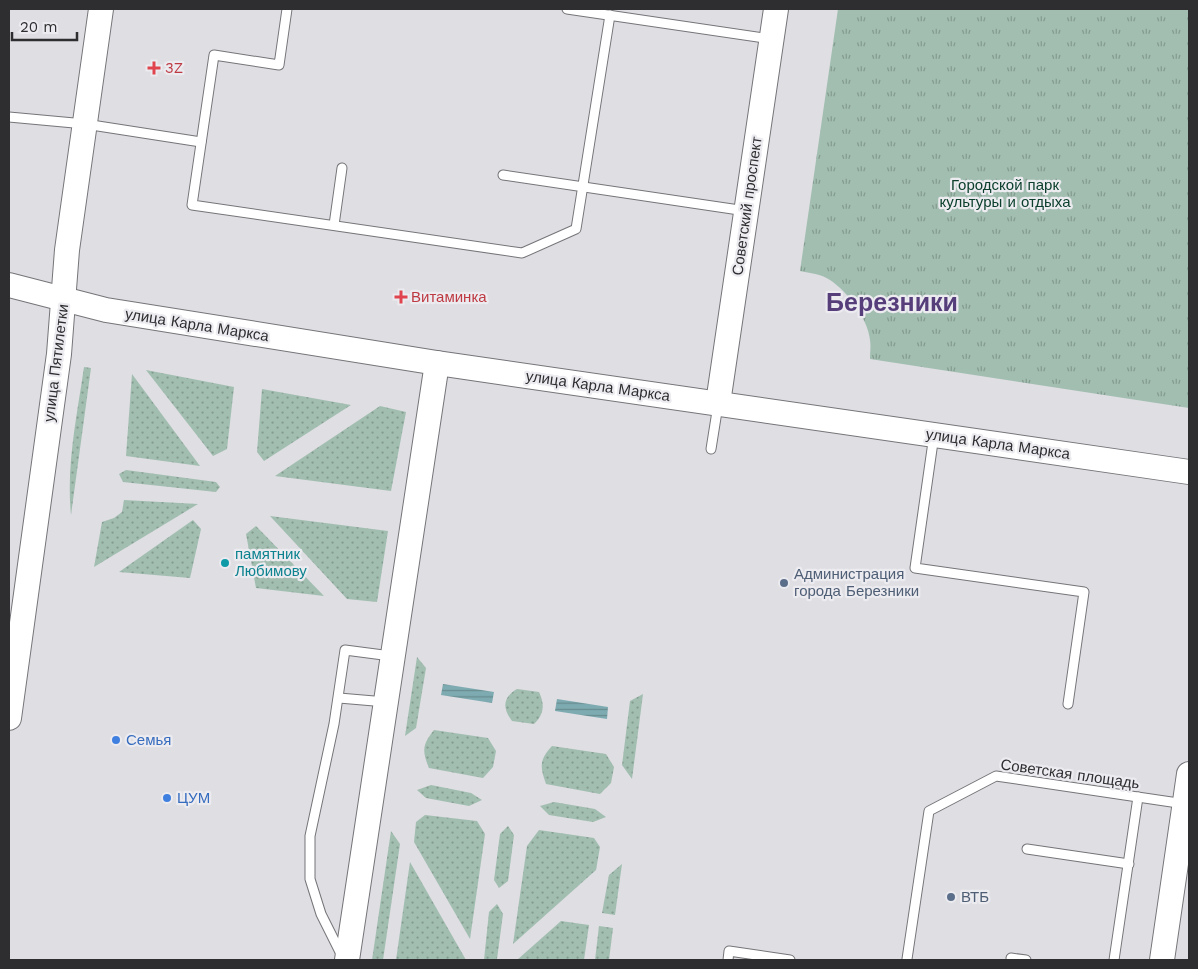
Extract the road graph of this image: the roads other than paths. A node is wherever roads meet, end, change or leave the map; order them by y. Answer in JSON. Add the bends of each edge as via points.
{"nodes":[{"id":1,"x":101,"y":9,"type":"edge"},
{"id":2,"x":288,"y":9,"type":"edge"},
{"id":3,"x":567,"y":9,"type":"edge"},
{"id":4,"x":776,"y":9,"type":"edge"},
{"id":5,"x":610,"y":15,"type":"junction"},
{"id":6,"x":772,"y":39,"type":"junction"},
{"id":7,"x":9,"y":117,"type":"edge"},
{"id":8,"x":85,"y":124,"type":"junction"},
{"id":9,"x":201,"y":142,"type":"junction"},
{"id":10,"x":342,"y":168,"type":"dead end"},
{"id":11,"x":503,"y":175,"type":"dead end"},
{"id":12,"x":583,"y":187,"type":"junction"},
{"id":13,"x":746,"y":211,"type":"junction"},
{"id":14,"x":334,"y":225,"type":"junction"},
{"id":15,"x":9,"y":285,"type":"edge"},
{"id":16,"x":64,"y":299,"type":"junction"},
{"id":17,"x":437,"y":363,"type":"junction"},
{"id":18,"x":718,"y":403,"type":"junction"},
{"id":19,"x":934,"y":434,"type":"junction"},
{"id":20,"x":712,"y":449,"type":"dead end"},
{"id":21,"x":1189,"y":472,"type":"edge"},
{"id":22,"x":393,"y":656,"type":"junction"},
{"id":23,"x":338,"y":698,"type":"junction"},
{"id":24,"x":386,"y":702,"type":"junction"},
{"id":25,"x":1068,"y":704,"type":"dead end"},
{"id":26,"x":9,"y":718,"type":"edge"},
{"id":27,"x":1189,"y":774,"type":"edge"},
{"id":28,"x":1138,"y":797,"type":"junction"},
{"id":29,"x":1185,"y":804,"type":"junction"},
{"id":30,"x":1027,"y":849,"type":"dead end"},
{"id":31,"x":1129,"y":864,"type":"junction"},
{"id":32,"x":1011,"y":958,"type":"dead end"},
{"id":33,"x":907,"y":959,"type":"dead end"},
{"id":34,"x":346,"y":960,"type":"edge"},
{"id":35,"x":728,"y":960,"type":"edge"},
{"id":36,"x":790,"y":960,"type":"edge"},
{"id":37,"x":1026,"y":960,"type":"edge"},
{"id":38,"x":1114,"y":960,"type":"edge"},
{"id":39,"x":1162,"y":960,"type":"edge"}],
"edges":[{"from":1,"to":8,"type":"main road","name":"улица Пятилетки"},
{"from":2,"to":9,"type":"lane","via":[[279,65],[214,55]]},
{"from":3,"to":5,"type":"lane"},
{"from":4,"to":6,"type":"main road","name":"Советский проспект"},
{"from":5,"to":6,"type":"lane"},
{"from":5,"to":12,"type":"lane"},
{"from":6,"to":13,"type":"main road","name":"Советский проспект"},
{"from":7,"to":8,"type":"lane"},
{"from":8,"to":9,"type":"lane"},
{"from":8,"to":16,"type":"main road","name":"улица Пятилетки"},
{"from":9,"to":14,"type":"lane","via":[[192,205]]},
{"from":10,"to":14,"type":"lane"},
{"from":11,"to":12,"type":"lane"},
{"from":12,"to":13,"type":"lane"},
{"from":12,"to":14,"type":"lane","via":[[576,229],[522,253]]},
{"from":13,"to":18,"type":"main road","name":"Советский проспект"},
{"from":15,"to":16,"type":"main road","name":"улица Карла Маркса"},
{"from":16,"to":17,"type":"main road","name":"улица Карла Маркса","via":[[106,310]]},
{"from":16,"to":26,"type":"main road","name":"улица Пятилетки","via":[[58,364]]},
{"from":17,"to":18,"type":"main road","name":"улица Карла Маркса"},
{"from":17,"to":22,"type":"main road"},
{"from":18,"to":19,"type":"main road","name":"улица Карла Маркса"},
{"from":18,"to":20,"type":"lane"},
{"from":19,"to":21,"type":"main road","name":"улица Карла Маркса"},
{"from":19,"to":25,"type":"lane","via":[[915,568],[1084,592]]},
{"from":22,"to":23,"type":"lane","via":[[345,650]]},
{"from":22,"to":24,"type":"main road"},
{"from":23,"to":24,"type":"lane"},
{"from":23,"to":34,"type":"lane","via":[[310,836],[310,879],[322,914]]},
{"from":24,"to":34,"type":"main road"},
{"from":27,"to":29,"type":"main road"},
{"from":28,"to":29,"type":"lane","name":"Советская площадь"},
{"from":28,"to":31,"type":"lane"},
{"from":28,"to":33,"type":"lane","name":"Советская площадь","via":[[996,776],[929,811]]},
{"from":29,"to":39,"type":"main road"},
{"from":30,"to":31,"type":"lane"},
{"from":31,"to":38,"type":"lane"},
{"from":32,"to":37,"type":"lane"},
{"from":35,"to":36,"type":"lane","via":[[729,951]]}]}
